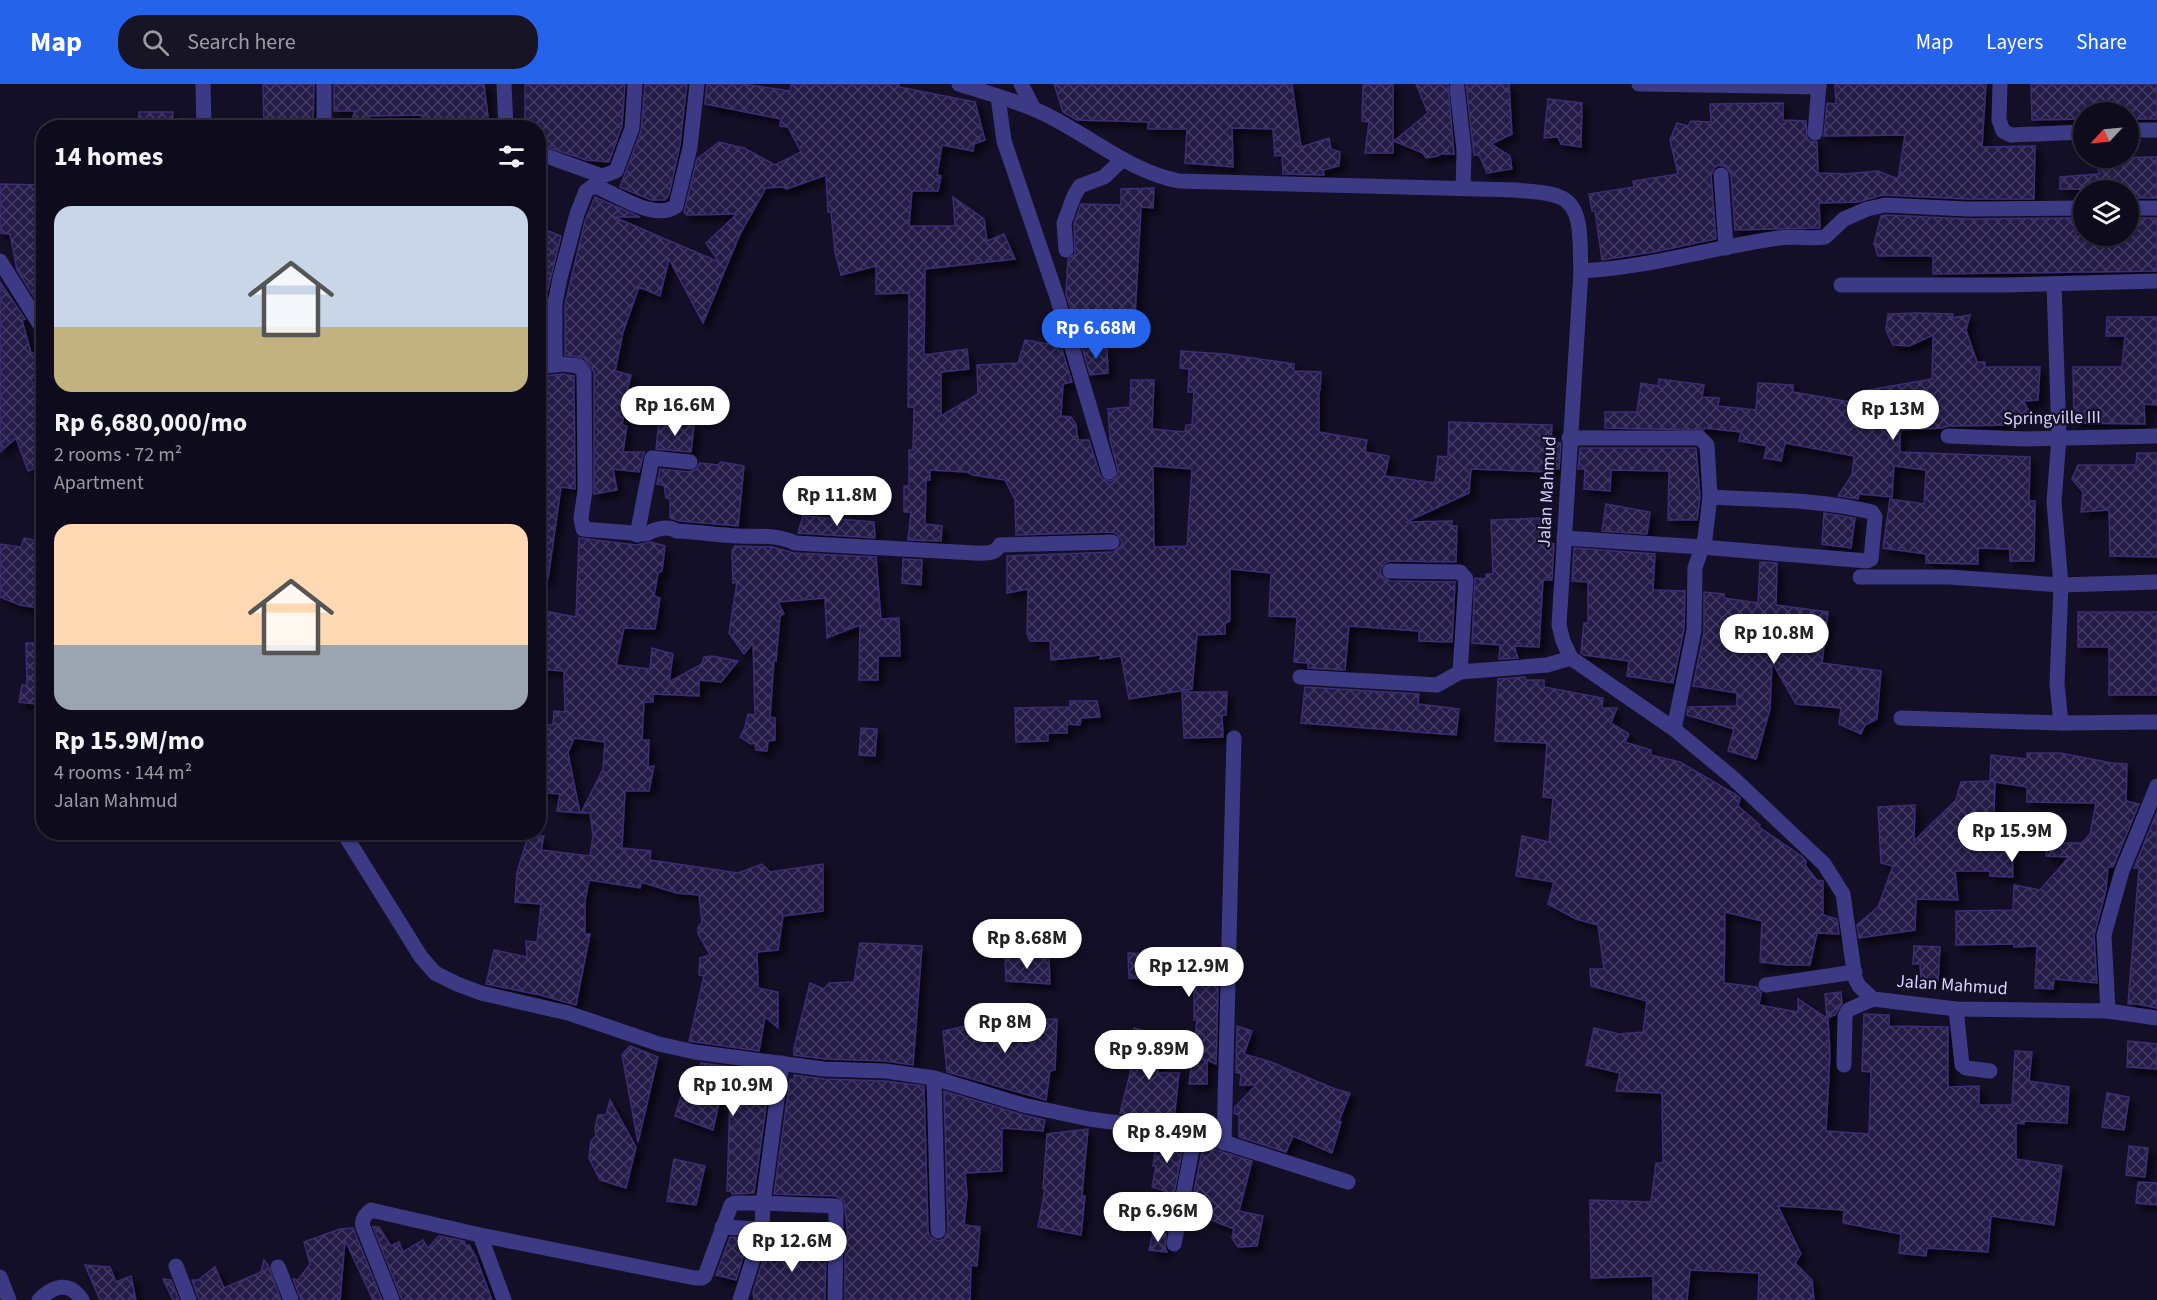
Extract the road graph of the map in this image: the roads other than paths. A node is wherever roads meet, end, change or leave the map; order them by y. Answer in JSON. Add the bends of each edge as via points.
{"nodes":[{"id":1,"x":202,"y":84,"type":"edge"},
{"id":2,"x":324,"y":84,"type":"edge"},
{"id":3,"x":504,"y":84,"type":"edge"},
{"id":4,"x":635,"y":84,"type":"edge"},
{"id":5,"x":697,"y":84,"type":"edge"},
{"id":6,"x":959,"y":84,"type":"edge"},
{"id":7,"x":1021,"y":84,"type":"edge"},
{"id":8,"x":1640,"y":84,"type":"edge"},
{"id":9,"x":2000,"y":84,"type":"edge"},
{"id":10,"x":1819,"y":85,"type":"edge"},
{"id":11,"x":1457,"y":88,"type":"dead end"},
{"id":12,"x":998,"y":97,"type":"junction"},
{"id":13,"x":1034,"y":109,"type":"junction"},
{"id":14,"x":204,"y":120,"type":"edge"},
{"id":15,"x":324,"y":120,"type":"edge"},
{"id":16,"x":506,"y":120,"type":"edge"},
{"id":17,"x":2139,"y":130,"type":"edge"},
{"id":18,"x":2157,"y":130,"type":"edge"},
{"id":19,"x":2073,"y":132,"type":"edge"},
{"id":20,"x":1815,"y":133,"type":"dead end"},
{"id":21,"x":546,"y":156,"type":"edge"},
{"id":22,"x":1122,"y":160,"type":"junction"},
{"id":23,"x":1720,"y":175,"type":"dead end"},
{"id":24,"x":1463,"y":188,"type":"junction"},
{"id":25,"x":2073,"y":208,"type":"edge"},
{"id":26,"x":2139,"y":208,"type":"edge"},
{"id":27,"x":2157,"y":208,"type":"edge"},
{"id":28,"x":1726,"y":248,"type":"junction"},
{"id":29,"x":1066,"y":250,"type":"dead end"},
{"id":30,"x":0,"y":261,"type":"edge"},
{"id":31,"x":1581,"y":271,"type":"junction"},
{"id":32,"x":2157,"y":281,"type":"edge"},
{"id":33,"x":2054,"y":284,"type":"junction"},
{"id":34,"x":1841,"y":285,"type":"dead end"},
{"id":35,"x":36,"y":318,"type":"edge"},
{"id":36,"x":555,"y":365,"type":"junction"},
{"id":37,"x":546,"y":366,"type":"edge"},
{"id":38,"x":1948,"y":436,"type":"dead end"},
{"id":39,"x":2157,"y":436,"type":"edge"},
{"id":40,"x":2060,"y":437,"type":"junction"},
{"id":41,"x":1569,"y":438,"type":"junction"},
{"id":42,"x":690,"y":462,"type":"dead end"},
{"id":43,"x":1108,"y":472,"type":"dead end"},
{"id":44,"x":1710,"y":497,"type":"junction"},
{"id":45,"x":637,"y":535,"type":"junction"},
{"id":46,"x":1564,"y":538,"type":"junction"},
{"id":47,"x":1112,"y":542,"type":"dead end"},
{"id":48,"x":1702,"y":547,"type":"junction"},
{"id":49,"x":1389,"y":571,"type":"dead end"},
{"id":50,"x":1860,"y":577,"type":"dead end"},
{"id":51,"x":2157,"y":582,"type":"edge"},
{"id":52,"x":2061,"y":585,"type":"junction"},
{"id":53,"x":1571,"y":658,"type":"junction"},
{"id":54,"x":1460,"y":672,"type":"junction"},
{"id":55,"x":1300,"y":677,"type":"dead end"},
{"id":56,"x":1901,"y":718,"type":"dead end"},
{"id":57,"x":2157,"y":722,"type":"edge"},
{"id":58,"x":2061,"y":723,"type":"junction"},
{"id":59,"x":1674,"y":729,"type":"junction"},
{"id":60,"x":1234,"y":738,"type":"dead end"},
{"id":61,"x":2157,"y":786,"type":"edge"},
{"id":62,"x":348,"y":840,"type":"edge"},
{"id":63,"x":1854,"y":972,"type":"junction"},
{"id":64,"x":1767,"y":986,"type":"dead end"},
{"id":65,"x":1873,"y":999,"type":"junction"},
{"id":66,"x":1956,"y":1009,"type":"junction"},
{"id":67,"x":2108,"y":1011,"type":"junction"},
{"id":68,"x":2157,"y":1018,"type":"edge"},
{"id":69,"x":782,"y":1063,"type":"junction"},
{"id":70,"x":1844,"y":1065,"type":"dead end"},
{"id":71,"x":1990,"y":1071,"type":"dead end"},
{"id":72,"x":934,"y":1078,"type":"junction"},
{"id":73,"x":1195,"y":1133,"type":"junction"},
{"id":74,"x":1224,"y":1143,"type":"junction"},
{"id":75,"x":1348,"y":1182,"type":"dead end"},
{"id":76,"x":763,"y":1203,"type":"junction"},
{"id":77,"x":722,"y":1227,"type":"junction"},
{"id":78,"x":762,"y":1230,"type":"junction"},
{"id":79,"x":938,"y":1231,"type":"dead end"},
{"id":80,"x":835,"y":1233,"type":"junction"},
{"id":81,"x":480,"y":1235,"type":"junction"},
{"id":82,"x":1174,"y":1244,"type":"dead end"},
{"id":83,"x":176,"y":1266,"type":"dead end"},
{"id":84,"x":278,"y":1267,"type":"dead end"},
{"id":85,"x":0,"y":1277,"type":"edge"},
{"id":86,"x":9,"y":1300,"type":"edge"},
{"id":87,"x":39,"y":1300,"type":"edge"},
{"id":88,"x":82,"y":1300,"type":"edge"},
{"id":89,"x":189,"y":1300,"type":"edge"},
{"id":90,"x":291,"y":1300,"type":"edge"},
{"id":91,"x":392,"y":1300,"type":"edge"},
{"id":92,"x":504,"y":1300,"type":"edge"},
{"id":93,"x":740,"y":1300,"type":"edge"},
{"id":94,"x":835,"y":1300,"type":"edge"}],
"edges":[{"from":1,"to":14,"type":"street"},
{"from":2,"to":15,"type":"street"},
{"from":3,"to":16,"type":"street"},
{"from":4,"to":21,"type":"street","via":[[632,128],[616,171],[602,176]]},
{"from":5,"to":36,"type":"street","via":[[690,147],[676,206],[653,212],[600,188],[593,186],[586,191],[555,303]]},
{"from":6,"to":12,"type":"street","name":"Jalan Mahmud"},
{"from":7,"to":13,"type":"street"},
{"from":8,"to":10,"type":"street"},
{"from":9,"to":19,"type":"street","via":[[1999,120],[2003,131],[2011,135]]},
{"from":10,"to":20,"type":"street"},
{"from":11,"to":24,"type":"street"},
{"from":12,"to":13,"type":"street","name":"Jalan Mahmud"},
{"from":12,"to":43,"type":"street","via":[[1004,141],[1057,297]]},
{"from":13,"to":22,"type":"street","name":"Jalan Mahmud"},
{"from":17,"to":18,"type":"street"},
{"from":22,"to":24,"type":"street","name":"Jalan Mahmud","via":[[1179,181]]},
{"from":22,"to":29,"type":"street","via":[[1104,177],[1080,186],[1064,223]]},
{"from":23,"to":28,"type":"street"},
{"from":24,"to":31,"type":"street","name":"Jalan Mahmud","via":[[1516,190],[1563,198],[1578,221]]},
{"from":25,"to":28,"type":"street","via":[[1885,205],[1844,219],[1825,237],[1781,237]]},
{"from":26,"to":27,"type":"street"},
{"from":28,"to":31,"type":"street","via":[[1638,265]]},
{"from":30,"to":35,"type":"street"},
{"from":31,"to":41,"type":"street","name":"Jalan Mahmud"},
{"from":32,"to":33,"type":"street"},
{"from":33,"to":34,"type":"street"},
{"from":33,"to":40,"type":"street"},
{"from":36,"to":37,"type":"street"},
{"from":36,"to":45,"type":"street","via":[[579,366],[584,374],[583,529]]},
{"from":38,"to":40,"type":"street","name":"Springville III"},
{"from":39,"to":40,"type":"street","name":"Springville III"},
{"from":40,"to":52,"type":"street","via":[[2054,502]]},
{"from":41,"to":44,"type":"street","via":[[1700,438],[1707,445]]},
{"from":41,"to":46,"type":"street","name":"Jalan Mahmud"},
{"from":42,"to":45,"type":"street","via":[[652,458]]},
{"from":44,"to":48,"type":"street"},
{"from":44,"to":48,"type":"street","via":[[1834,505],[1872,512],[1875,517],[1871,559]]},
{"from":45,"to":47,"type":"street","via":[[668,527],[677,531],[784,537],[795,543],[975,553],[991,553],[1000,545]]},
{"from":46,"to":48,"type":"street"},
{"from":46,"to":53,"type":"street","name":"Jalan Mahmud","via":[[1559,625]]},
{"from":48,"to":59,"type":"street","via":[[1695,568],[1694,630]]},
{"from":49,"to":54,"type":"street","via":[[1464,574]]},
{"from":50,"to":52,"type":"street","via":[[1949,577]]},
{"from":51,"to":52,"type":"street"},
{"from":52,"to":58,"type":"street","via":[[2057,684]]},
{"from":53,"to":54,"type":"street","via":[[1546,665]]},
{"from":53,"to":59,"type":"street","name":"Jalan Mahmud"},
{"from":54,"to":55,"type":"street","via":[[1437,685]]},
{"from":56,"to":58,"type":"street"},
{"from":57,"to":58,"type":"street"},
{"from":59,"to":63,"type":"street","name":"Jalan Mahmud","via":[[1733,778],[1824,864],[1843,894]]},
{"from":60,"to":74,"type":"street"},
{"from":61,"to":67,"type":"street","via":[[2122,871],[2104,935]]},
{"from":62,"to":69,"type":"street","via":[[435,973],[481,993],[568,1013],[659,1044]]},
{"from":63,"to":64,"type":"street"},
{"from":63,"to":65,"type":"street","name":"Jalan Mahmud","via":[[1859,986]]},
{"from":65,"to":66,"type":"street","name":"Jalan Mahmud"},
{"from":65,"to":70,"type":"street","via":[[1845,1016]]},
{"from":66,"to":67,"type":"street","name":"Jalan Mahmud"},
{"from":66,"to":71,"type":"street","via":[[1962,1065]]},
{"from":67,"to":68,"type":"street","name":"Jalan Mahmud"},
{"from":69,"to":72,"type":"street"},
{"from":69,"to":76,"type":"street"},
{"from":72,"to":73,"type":"street","via":[[1089,1119]]},
{"from":72,"to":79,"type":"street"},
{"from":73,"to":74,"type":"street"},
{"from":73,"to":82,"type":"street"},
{"from":74,"to":75,"type":"street"},
{"from":76,"to":77,"type":"street","via":[[730,1205]]},
{"from":76,"to":78,"type":"street"},
{"from":76,"to":80,"type":"street","via":[[836,1206]]},
{"from":77,"to":78,"type":"street"},
{"from":77,"to":81,"type":"street","via":[[702,1278]]},
{"from":78,"to":80,"type":"street"},
{"from":78,"to":93,"type":"street"},
{"from":80,"to":94,"type":"street"},
{"from":81,"to":91,"type":"street","via":[[371,1210],[364,1215],[363,1227]]},
{"from":81,"to":92,"type":"street"},
{"from":83,"to":89,"type":"street"},
{"from":84,"to":90,"type":"street"},
{"from":85,"to":86,"type":"street"},
{"from":87,"to":88,"type":"street","via":[[50,1289],[65,1287]]}]}
